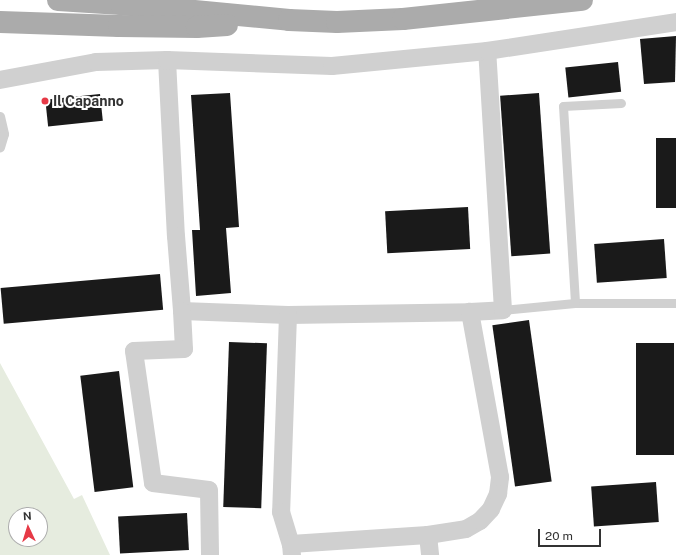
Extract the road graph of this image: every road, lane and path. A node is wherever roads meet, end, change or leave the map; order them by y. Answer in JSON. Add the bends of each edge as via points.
{"nodes":[{"id":1,"x":58,"y":0,"type":"edge"},
{"id":2,"x":582,"y":0,"type":"edge"},
{"id":3,"x":290,"y":20,"type":"junction"},
{"id":4,"x":0,"y":22,"type":"edge"},
{"id":5,"x":676,"y":22,"type":"edge"},
{"id":6,"x":487,"y":51,"type":"junction"},
{"id":7,"x":167,"y":60,"type":"junction"},
{"id":8,"x":0,"y":80,"type":"edge"},
{"id":9,"x":621,"y":103,"type":"dead end"},
{"id":10,"x":0,"y":116,"type":"edge"},
{"id":11,"x":0,"y":147,"type":"edge"},
{"id":12,"x":575,"y":303,"type":"junction"},
{"id":13,"x":676,"y":303,"type":"edge"},
{"id":14,"x":503,"y":310,"type":"junction"},
{"id":15,"x":182,"y":312,"type":"junction"},
{"id":16,"x":470,"y":312,"type":"junction"},
{"id":17,"x":288,"y":315,"type":"junction"},
{"id":18,"x":428,"y":535,"type":"junction"},
{"id":19,"x":292,"y":549,"type":"edge"},
{"id":20,"x":210,"y":555,"type":"edge"},
{"id":21,"x":430,"y":555,"type":"edge"}],
"edges":[{"from":1,"to":3,"type":"main road"},
{"from":2,"to":3,"type":"main road","via":[[403,19],[337,22]]},
{"from":3,"to":4,"type":"main road","via":[[197,27]]},
{"from":5,"to":6,"type":"street"},
{"from":6,"to":7,"type":"street","via":[[332,66]]},
{"from":6,"to":14,"type":"street"},
{"from":7,"to":8,"type":"street","via":[[96,62]]},
{"from":7,"to":15,"type":"street"},
{"from":9,"to":12,"type":"lane","via":[[563,106]]},
{"from":10,"to":11,"type":"lane","via":[[4,134]]},
{"from":12,"to":13,"type":"lane"},
{"from":12,"to":14,"type":"lane"},
{"from":14,"to":16,"type":"street"},
{"from":15,"to":17,"type":"street"},
{"from":15,"to":20,"type":"street","via":[[184,349],[134,351],[153,483],[210,490]]},
{"from":16,"to":17,"type":"street"},
{"from":16,"to":18,"type":"street","via":[[500,477],[498,494],[480,521],[466,529]]},
{"from":17,"to":19,"type":"street","via":[[281,512]]},
{"from":18,"to":19,"type":"street"},
{"from":18,"to":21,"type":"street"}]}
